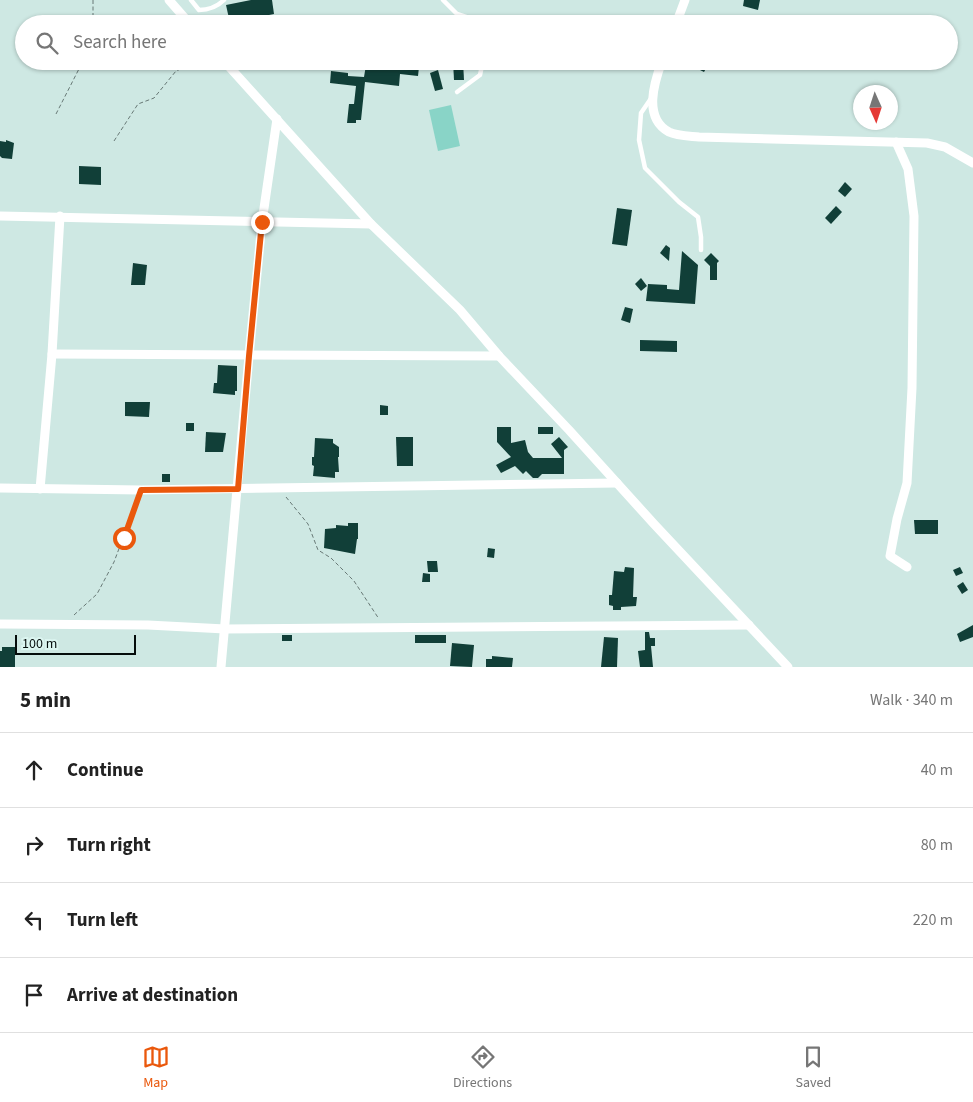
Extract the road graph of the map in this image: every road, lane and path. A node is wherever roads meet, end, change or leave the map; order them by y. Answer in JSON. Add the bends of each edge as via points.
{"nodes":[{"id":1,"x":93,"y":0,"type":"edge"},
{"id":2,"x":169,"y":0,"type":"edge"},
{"id":3,"x":191,"y":0,"type":"edge"},
{"id":4,"x":224,"y":0,"type":"edge"},
{"id":5,"x":443,"y":0,"type":"edge"},
{"id":6,"x":685,"y":0,"type":"edge"},
{"id":7,"x":93,"y":15,"type":"edge"},
{"id":8,"x":182,"y":15,"type":"edge"},
{"id":9,"x":459,"y":15,"type":"edge"},
{"id":10,"x":679,"y":15,"type":"edge"},
{"id":11,"x":78,"y":70,"type":"edge"},
{"id":12,"x":178,"y":70,"type":"edge"},
{"id":13,"x":232,"y":70,"type":"edge"},
{"id":14,"x":481,"y":70,"type":"edge"},
{"id":15,"x":659,"y":70,"type":"edge"},
{"id":16,"x":456,"y":92,"type":"dead end"},
{"id":17,"x":653,"y":96,"type":"junction"},
{"id":18,"x":56,"y":114,"type":"dead end"},
{"id":19,"x":277,"y":119,"type":"junction"},
{"id":20,"x":114,"y":141,"type":"dead end"},
{"id":21,"x":896,"y":142,"type":"junction"},
{"id":22,"x":973,"y":163,"type":"edge"},
{"id":23,"x":0,"y":216,"type":"edge"},
{"id":24,"x":60,"y":216,"type":"junction"},
{"id":25,"x":262,"y":222,"type":"junction"},
{"id":26,"x":371,"y":224,"type":"junction"},
{"id":27,"x":701,"y":250,"type":"dead end"},
{"id":28,"x":52,"y":354,"type":"junction"},
{"id":29,"x":249,"y":356,"type":"junction"},
{"id":30,"x":499,"y":356,"type":"junction"},
{"id":31,"x":617,"y":483,"type":"junction"},
{"id":32,"x":279,"y":487,"type":"junction"},
{"id":33,"x":0,"y":488,"type":"edge"},
{"id":34,"x":40,"y":489,"type":"junction"},
{"id":35,"x":238,"y":489,"type":"junction"},
{"id":36,"x":141,"y":490,"type":"junction"},
{"id":37,"x":907,"y":567,"type":"dead end"},
{"id":38,"x":73,"y":616,"type":"dead end"},
{"id":39,"x":0,"y":624,"type":"edge"},
{"id":40,"x":749,"y":625,"type":"junction"},
{"id":41,"x":384,"y":628,"type":"junction"},
{"id":42,"x":225,"y":629,"type":"junction"},
{"id":43,"x":221,"y":667,"type":"edge"},
{"id":44,"x":788,"y":667,"type":"edge"}],
"edges":[{"from":1,"to":7,"type":"path"},
{"from":2,"to":8,"type":"street"},
{"from":3,"to":4,"type":"lane","via":[[199,10],[207,10]]},
{"from":5,"to":9,"type":"lane"},
{"from":6,"to":10,"type":"street"},
{"from":11,"to":18,"type":"path"},
{"from":12,"to":20,"type":"path","via":[[154,98],[138,104]]},
{"from":13,"to":19,"type":"street"},
{"from":14,"to":16,"type":"lane","via":[[480,75]]},
{"from":15,"to":17,"type":"street"},
{"from":17,"to":21,"type":"street","via":[[658,123],[670,133],[699,137]]},
{"from":17,"to":27,"type":"lane","via":[[641,112],[639,140],[645,168],[698,217]]},
{"from":19,"to":25,"type":"street"},
{"from":19,"to":26,"type":"street"},
{"from":21,"to":22,"type":"street","via":[[945,147]]},
{"from":21,"to":37,"type":"street","via":[[908,169],[914,216],[912,388],[907,484],[890,556]]},
{"from":23,"to":24,"type":"street"},
{"from":24,"to":25,"type":"street"},
{"from":24,"to":28,"type":"street"},
{"from":25,"to":26,"type":"street"},
{"from":25,"to":29,"type":"street"},
{"from":26,"to":30,"type":"street","via":[[460,310]]},
{"from":28,"to":29,"type":"street"},
{"from":28,"to":34,"type":"street"},
{"from":29,"to":30,"type":"street"},
{"from":29,"to":35,"type":"street"},
{"from":30,"to":31,"type":"street"},
{"from":31,"to":32,"type":"street"},
{"from":31,"to":40,"type":"street"},
{"from":32,"to":35,"type":"street"},
{"from":32,"to":41,"type":"path","via":[[308,524],[318,550],[354,581]]},
{"from":33,"to":34,"type":"street"},
{"from":34,"to":36,"type":"street"},
{"from":35,"to":36,"type":"street"},
{"from":35,"to":42,"type":"street"},
{"from":36,"to":38,"type":"path","via":[[114,562],[97,594]]},
{"from":39,"to":42,"type":"street"},
{"from":40,"to":41,"type":"street"},
{"from":40,"to":44,"type":"street"},
{"from":41,"to":42,"type":"street"},
{"from":42,"to":43,"type":"street"}]}
